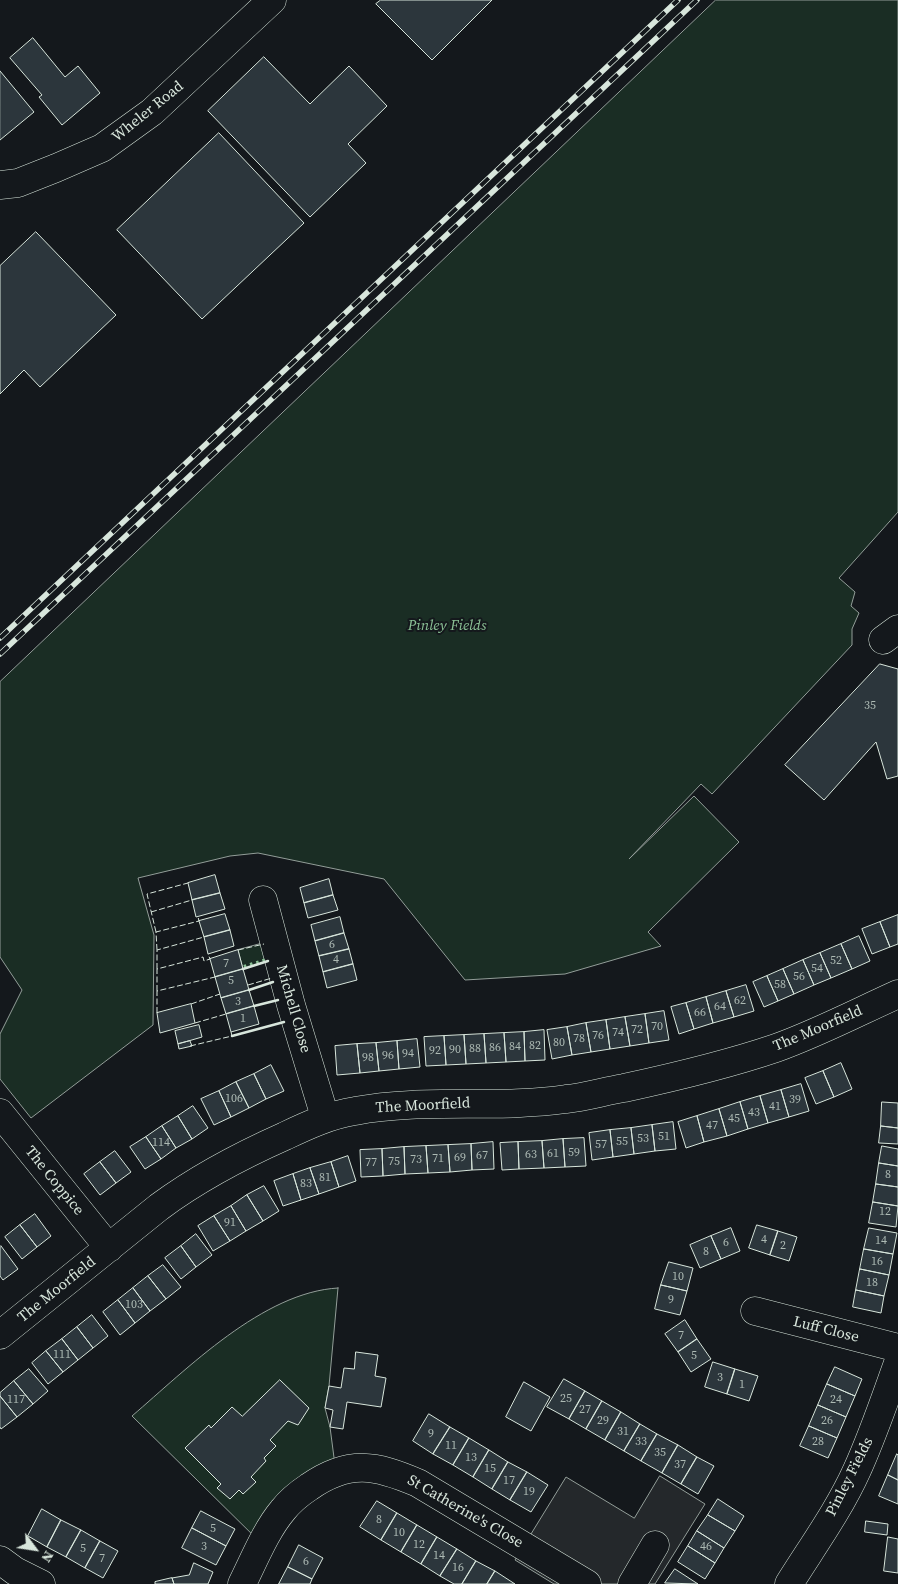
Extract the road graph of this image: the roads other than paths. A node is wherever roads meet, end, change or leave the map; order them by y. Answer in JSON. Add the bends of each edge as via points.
{"nodes":[{"id":1,"x":272,"y":0,"type":"edge"},
{"id":2,"x":0,"y":186,"type":"edge"},
{"id":3,"x":262,"y":900,"type":"dead end"},
{"id":4,"x":898,"y":994,"type":"edge"},
{"id":5,"x":0,"y":1113,"type":"edge"},
{"id":6,"x":325,"y":1118,"type":"junction"},
{"id":7,"x":109,"y":1248,"type":"junction"},
{"id":8,"x":755,"y":1311,"type":"dead end"},
{"id":9,"x":0,"y":1335,"type":"edge"},
{"id":10,"x":898,"y":1348,"type":"edge"},
{"id":11,"x":898,"y":1363,"type":"edge"},
{"id":12,"x":655,"y":1544,"type":"dead end"},
{"id":13,"x":0,"y":1560,"type":"edge"},
{"id":14,"x":41,"y":1584,"type":"edge"},
{"id":15,"x":242,"y":1584,"type":"edge"},
{"id":16,"x":587,"y":1584,"type":"edge"},
{"id":17,"x":632,"y":1584,"type":"edge"},
{"id":18,"x":789,"y":1584,"type":"edge"}],
"edges":[{"from":1,"to":2,"type":"street","name":"Wheler Road","via":[[152,112],[102,148],[18,183]]},
{"from":3,"to":6,"type":"street","name":"Michell Close"},
{"from":4,"to":6,"type":"street","name":"The Moorfield","via":[[777,1047],[664,1079],[567,1099],[402,1106],[356,1110]]},
{"from":5,"to":7,"type":"street","name":"The Coppice"},
{"from":6,"to":7,"type":"street","name":"The Moorfield","via":[[260,1147],[185,1188]]},
{"from":7,"to":9,"type":"street","name":"The Moorfield"},
{"from":8,"to":10,"type":"street","name":"Luff Close"},
{"from":11,"to":18,"type":"street","name":"Pinley Fields","via":[[857,1471]]},
{"from":12,"to":17,"type":"street"},
{"from":13,"to":14,"type":"street"},
{"from":15,"to":16,"type":"street","name":"St Catherine's Close","via":[[270,1530],[299,1494],[321,1479],[343,1470],[368,1467],[392,1472],[418,1483]]}]}
